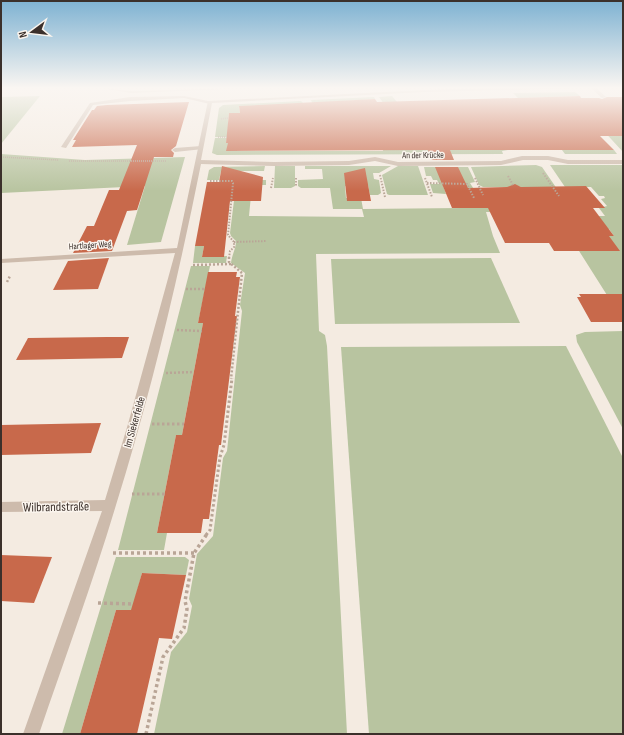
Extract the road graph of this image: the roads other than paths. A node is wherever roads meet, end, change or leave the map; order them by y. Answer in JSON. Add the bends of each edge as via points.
{"nodes":[{"id":1,"x":79,"y":122,"type":"edge"},
{"id":2,"x":206,"y":122,"type":"edge"},
{"id":3,"x":64,"y":147,"type":"dead end"},
{"id":4,"x":202,"y":148,"type":"junction"},
{"id":5,"x":175,"y":150,"type":"dead end"},
{"id":6,"x":199,"y":161,"type":"junction"},
{"id":7,"x":623,"y":162,"type":"edge"},
{"id":8,"x":180,"y":250,"type":"junction"},
{"id":9,"x":1,"y":261,"type":"edge"},
{"id":10,"x":112,"y":500,"type":"junction"},
{"id":11,"x":1,"y":507,"type":"edge"},
{"id":12,"x":31,"y":734,"type":"edge"}],
"edges":[{"from":1,"to":3,"type":"street"},
{"from":2,"to":4,"type":"street","name":"Im Siekerfelde"},
{"from":4,"to":5,"type":"street"},
{"from":4,"to":6,"type":"street","name":"Im Siekerfelde"},
{"from":6,"to":7,"type":"street","name":"An der Krücke","via":[[268,164],[349,163],[375,159],[398,164],[420,164],[500,163],[522,158],[548,158],[568,162]]},
{"from":6,"to":8,"type":"street","name":"Im Siekerfelde"},
{"from":8,"to":9,"type":"street","name":"Hartlager Weg"},
{"from":8,"to":10,"type":"street","name":"Im Siekerfelde"},
{"from":10,"to":11,"type":"street","name":"Wilbrandstraße"},
{"from":10,"to":12,"type":"street","name":"Im Siekerfelde"}]}
